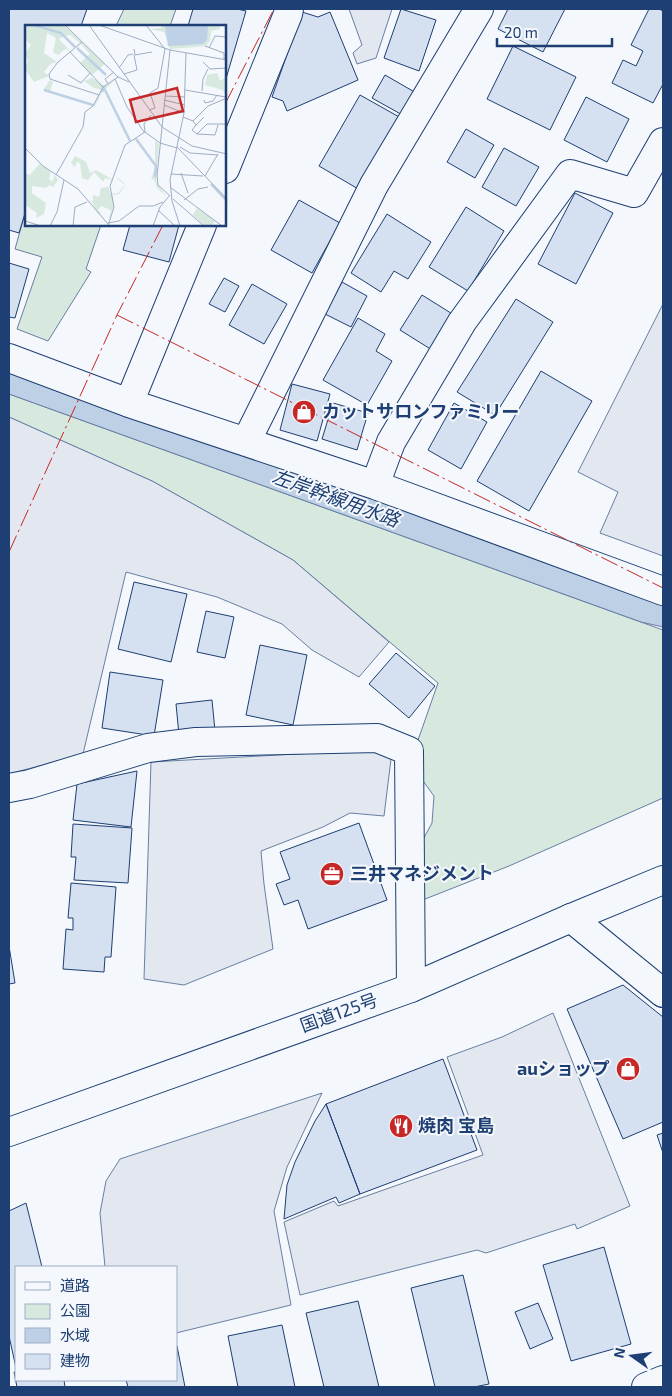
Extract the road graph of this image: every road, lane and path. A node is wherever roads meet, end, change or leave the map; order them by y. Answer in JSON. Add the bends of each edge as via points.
{"nodes":[{"id":1,"x":289,"y":9,"type":"edge"},
{"id":2,"x":479,"y":9,"type":"edge"},
{"id":3,"x":663,"y":142,"type":"edge"},
{"id":4,"x":226,"y":166,"type":"edge"},
{"id":5,"x":202,"y":226,"type":"edge"},
{"id":6,"x":9,"y":358,"type":"edge"},
{"id":7,"x":129,"y":403,"type":"junction"},
{"id":8,"x":246,"y":442,"type":"junction"},
{"id":9,"x":375,"y":485,"type":"junction"},
{"id":10,"x":663,"y":590,"type":"edge"},
{"id":11,"x":9,"y":788,"type":"edge"},
{"id":12,"x":663,"y":880,"type":"edge"},
{"id":13,"x":571,"y":918,"type":"junction"},
{"id":14,"x":411,"y":988,"type":"junction"},
{"id":15,"x":663,"y":993,"type":"edge"},
{"id":16,"x":9,"y":1132,"type":"edge"},
{"id":17,"x":663,"y":1380,"type":"edge"},
{"id":18,"x":646,"y":1387,"type":"edge"}],
"edges":[{"from":1,"to":4,"type":"main road"},
{"from":2,"to":8,"type":"main road","via":[[374,185]]},
{"from":3,"to":9,"type":"main road","via":[[634,194],[570,174],[462,322],[391,442]]},
{"from":5,"to":7,"type":"main road"},
{"from":6,"to":7,"type":"main road"},
{"from":7,"to":8,"type":"main road"},
{"from":8,"to":9,"type":"main road"},
{"from":9,"to":10,"type":"main road"},
{"from":11,"to":14,"type":"main road","via":[[148,748],[196,742],[377,738],[409,751]]},
{"from":12,"to":13,"type":"main road","name":"国道125号"},
{"from":13,"to":14,"type":"main road","name":"国道125号"},
{"from":13,"to":15,"type":"main road"},
{"from":14,"to":16,"type":"main road","name":"国道125号"},
{"from":17,"to":18,"type":"main road"}]}
